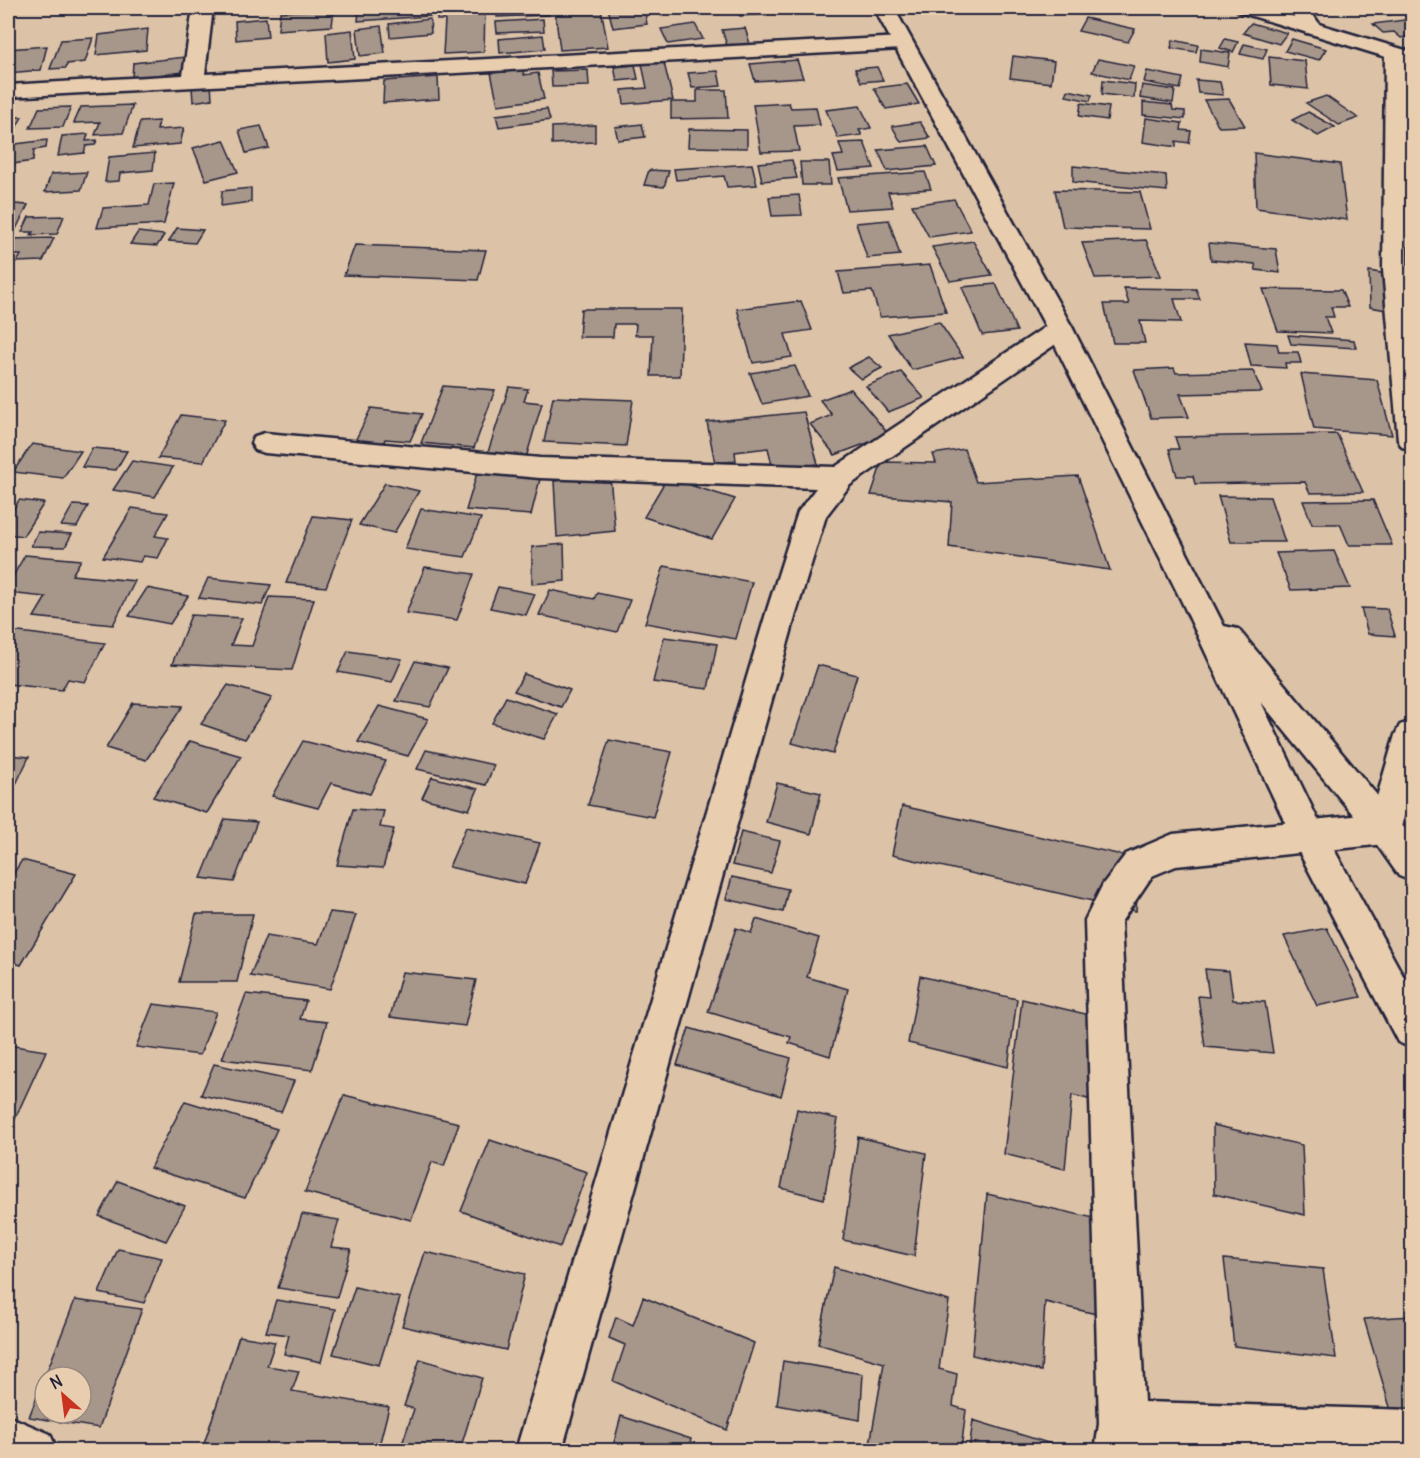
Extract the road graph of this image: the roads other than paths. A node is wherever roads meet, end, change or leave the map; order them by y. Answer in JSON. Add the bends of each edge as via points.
{"nodes":[{"id":1,"x":203,"y":8,"type":"edge"},
{"id":2,"x":211,"y":8,"type":"edge"},
{"id":3,"x":884,"y":8,"type":"edge"},
{"id":4,"x":1246,"y":8,"type":"edge"},
{"id":5,"x":1298,"y":8,"type":"edge"},
{"id":6,"x":1313,"y":29,"type":"junction"},
{"id":7,"x":902,"y":43,"type":"junction"},
{"id":8,"x":1404,"y":57,"type":"edge"},
{"id":9,"x":193,"y":82,"type":"junction"},
{"id":10,"x":8,"y":91,"type":"edge"},
{"id":11,"x":1404,"y":274,"type":"edge"},
{"id":12,"x":1060,"y":328,"type":"junction"},
{"id":13,"x":1413,"y":440,"type":"edge"},
{"id":14,"x":265,"y":443,"type":"dead end"},
{"id":15,"x":840,"y":478,"type":"junction"},
{"id":16,"x":1197,"y":603,"type":"junction"},
{"id":17,"x":1413,"y":735,"type":"edge"},
{"id":18,"x":1385,"y":828,"type":"junction"},
{"id":19,"x":1308,"y":836,"type":"junction"},
{"id":20,"x":1413,"y":865,"type":"edge"},
{"id":21,"x":1413,"y":1029,"type":"edge"},
{"id":22,"x":1413,"y":1433,"type":"edge"},
{"id":23,"x":1120,"y":1437,"type":"edge"},
{"id":24,"x":8,"y":1439,"type":"edge"},
{"id":25,"x":34,"y":1450,"type":"edge"},
{"id":26,"x":539,"y":1450,"type":"edge"}],
"edges":[{"from":1,"to":2,"type":"street"},
{"from":1,"to":9,"type":"street"},
{"from":3,"to":7,"type":"street"},
{"from":4,"to":6,"type":"street"},
{"from":5,"to":6,"type":"street"},
{"from":6,"to":8,"type":"street"},
{"from":7,"to":9,"type":"street"},
{"from":7,"to":12,"type":"street"},
{"from":8,"to":11,"type":"street"},
{"from":9,"to":10,"type":"street"},
{"from":11,"to":13,"type":"street"},
{"from":12,"to":15,"type":"street"},
{"from":12,"to":16,"type":"street"},
{"from":14,"to":15,"type":"street","via":[[540,468]]},
{"from":15,"to":26,"type":"street","via":[[813,512],[782,610]]},
{"from":16,"to":18,"type":"street"},
{"from":16,"to":19,"type":"street"},
{"from":17,"to":18,"type":"street"},
{"from":18,"to":19,"type":"street"},
{"from":18,"to":20,"type":"street"},
{"from":19,"to":21,"type":"street"},
{"from":19,"to":23,"type":"street","via":[[1173,850],[1139,865],[1103,920]]},
{"from":22,"to":23,"type":"street"},
{"from":24,"to":25,"type":"street"}]}
